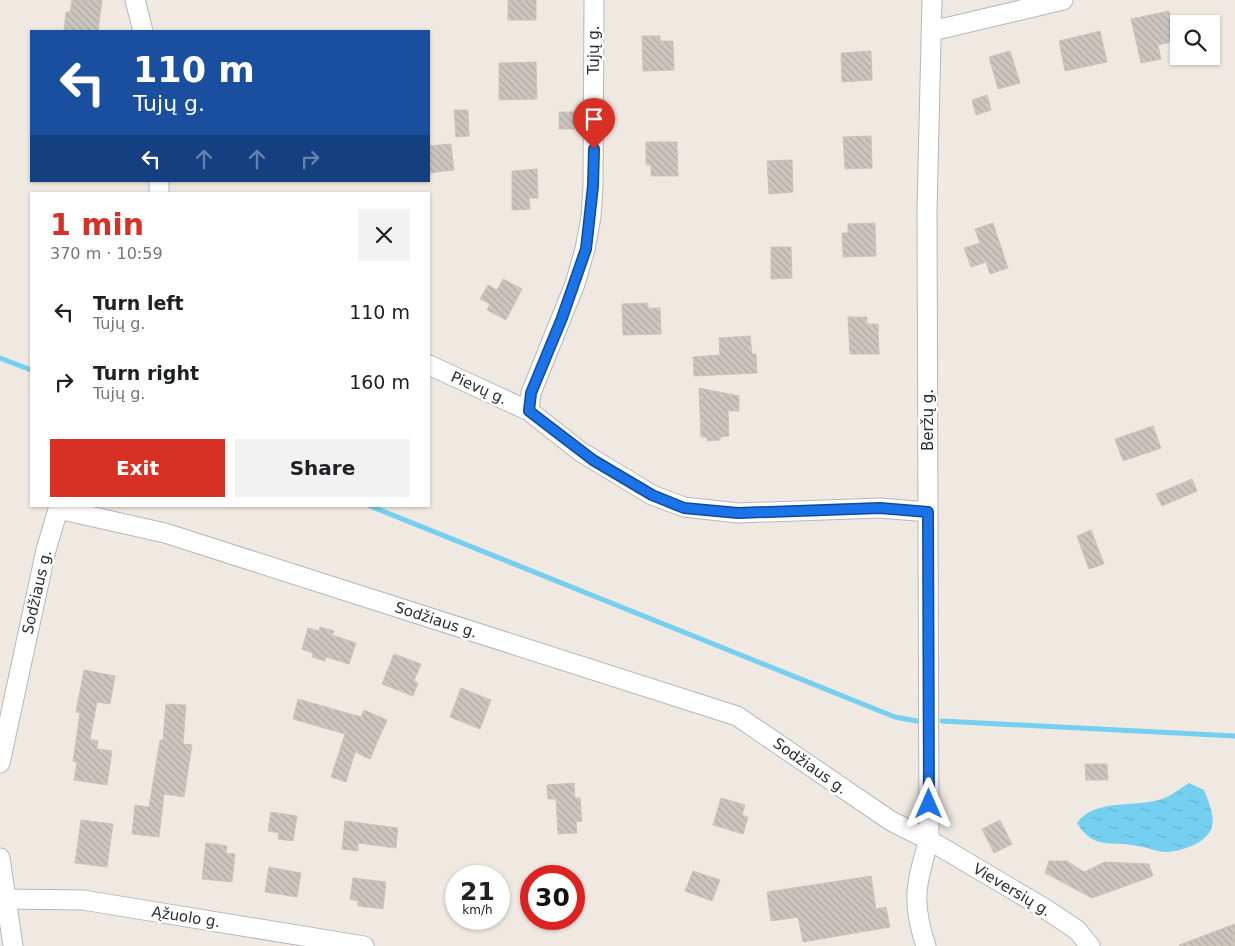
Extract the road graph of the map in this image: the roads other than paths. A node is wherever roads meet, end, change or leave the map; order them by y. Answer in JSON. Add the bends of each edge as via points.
{"nodes":[{"id":1,"x":135,"y":0,"type":"edge"},
{"id":2,"x":594,"y":0,"type":"edge"},
{"id":3,"x":932,"y":0,"type":"edge"},
{"id":4,"x":1063,"y":0,"type":"edge"},
{"id":5,"x":143,"y":30,"type":"edge"},
{"id":6,"x":932,"y":31,"type":"junction"},
{"id":7,"x":430,"y":365,"type":"edge"},
{"id":8,"x":529,"y":411,"type":"junction"},
{"id":9,"x":59,"y":508,"type":"edge"},
{"id":10,"x":928,"y":512,"type":"junction"},
{"id":11,"x":0,"y":762,"type":"edge"},
{"id":12,"x":929,"y":840,"type":"junction"},
{"id":13,"x":0,"y":858,"type":"edge"},
{"id":14,"x":6,"y":899,"type":"junction"},
{"id":15,"x":13,"y":946,"type":"edge"},
{"id":16,"x":364,"y":946,"type":"edge"},
{"id":17,"x":926,"y":946,"type":"edge"},
{"id":18,"x":1090,"y":946,"type":"edge"}],
"edges":[{"from":1,"to":5,"type":"street"},
{"from":2,"to":8,"type":"street","name":"Tujų g.","via":[[593,186],[586,249],[531,393]]},
{"from":3,"to":6,"type":"street","name":"Beržų g."},
{"from":4,"to":6,"type":"street"},
{"from":6,"to":10,"type":"street","name":"Beržų g.","via":[[927,210]]},
{"from":7,"to":8,"type":"street","name":"Pievų g."},
{"from":8,"to":10,"type":"street","via":[[581,452],[652,495],[684,508],[738,513],[880,508]]},
{"from":9,"to":11,"type":"street","name":"Sodžiaus g.","via":[[46,550]]},
{"from":9,"to":12,"type":"street","name":"Sodžiaus g.","via":[[165,533],[737,716],[849,794]]},
{"from":10,"to":12,"type":"street","name":"Beržų g."},
{"from":12,"to":17,"type":"street","via":[[916,883],[918,923]]},
{"from":12,"to":18,"type":"street","name":"Vieversių g.","via":[[1044,908],[1077,930]]},
{"from":13,"to":14,"type":"street"},
{"from":14,"to":15,"type":"street"},
{"from":14,"to":16,"type":"street","name":"Ąžuolo g.","via":[[83,900]]}]}
